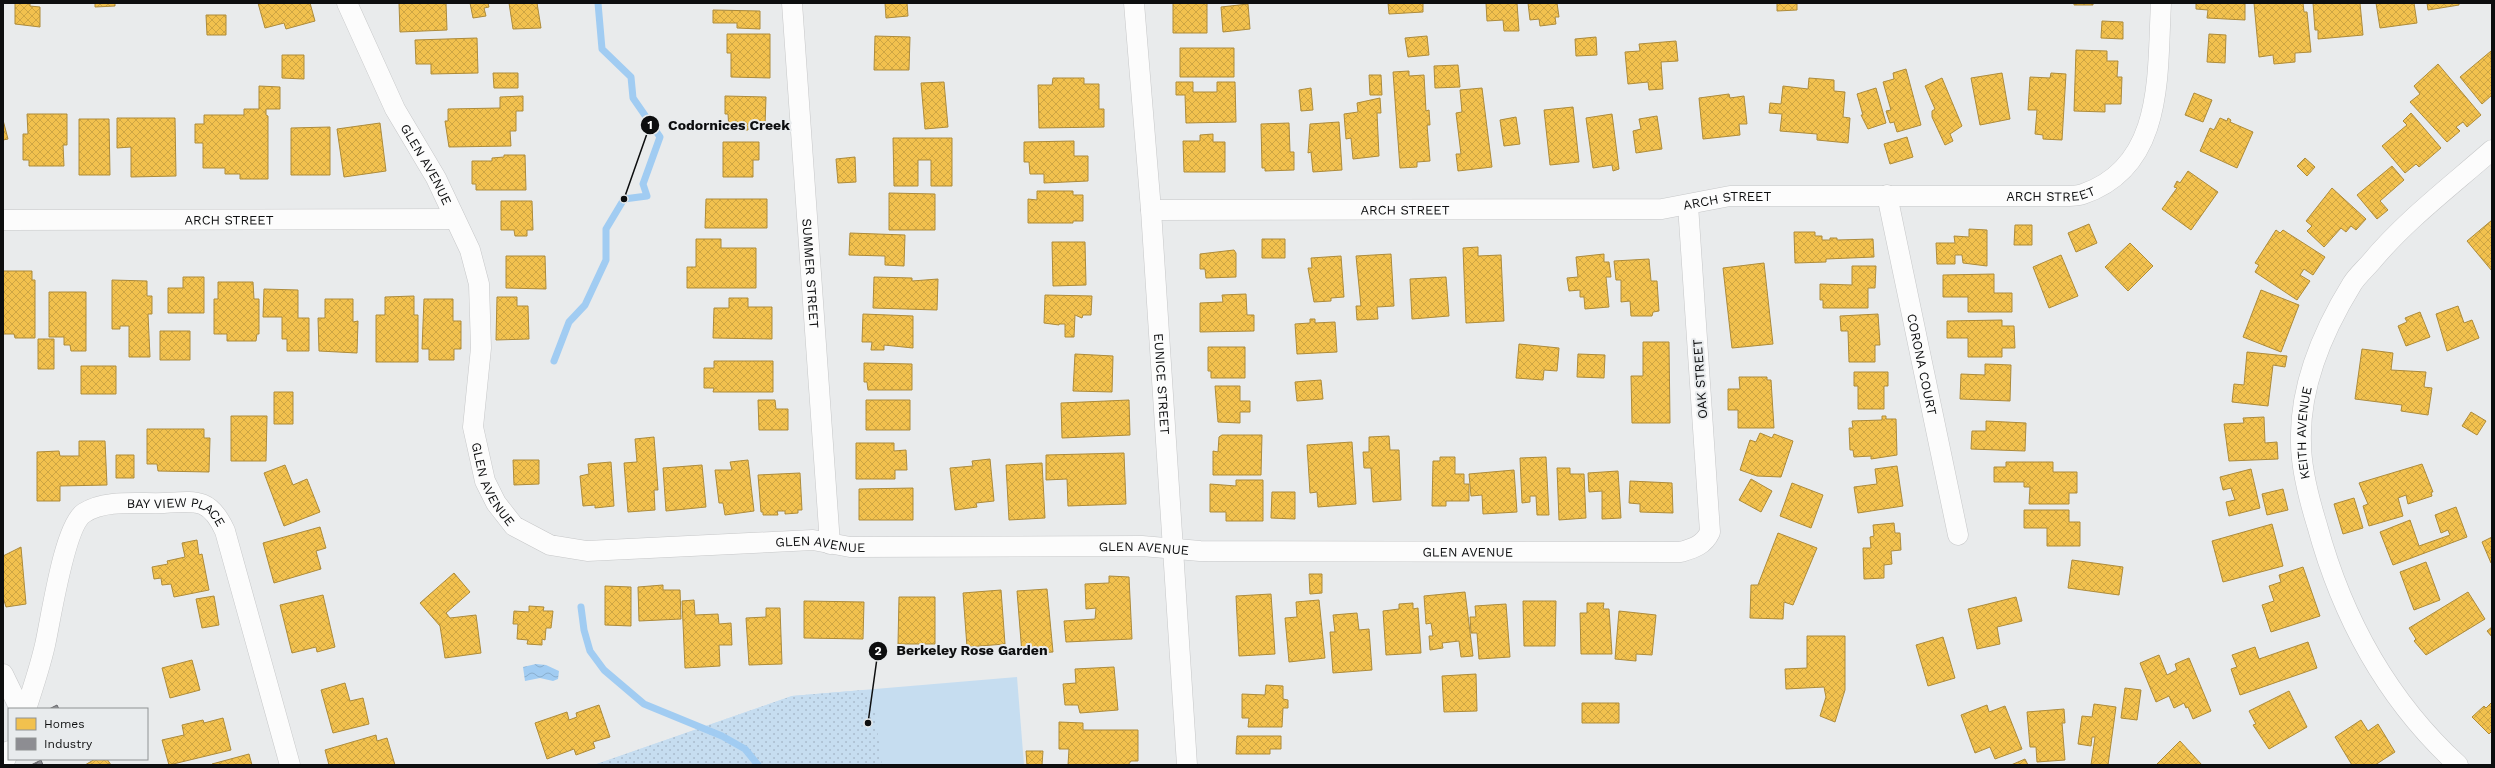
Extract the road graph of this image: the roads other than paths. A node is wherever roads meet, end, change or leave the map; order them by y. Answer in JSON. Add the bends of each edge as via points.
{"nodes":[{"id":1,"x":347,"y":3,"type":"edge"},
{"id":2,"x":792,"y":3,"type":"edge"},
{"id":3,"x":1134,"y":3,"type":"edge"},
{"id":4,"x":2161,"y":3,"type":"edge"},
{"id":5,"x":2492,"y":150,"type":"edge"},
{"id":6,"x":1886,"y":195,"type":"junction"},
{"id":7,"x":1688,"y":205,"type":"junction"},
{"id":8,"x":1151,"y":210,"type":"junction"},
{"id":9,"x":456,"y":219,"type":"junction"},
{"id":10,"x":3,"y":220,"type":"edge"},
{"id":11,"x":1958,"y":535,"type":"dead end"},
{"id":12,"x":830,"y":544,"type":"junction"},
{"id":13,"x":1695,"y":547,"type":"joint"},
{"id":14,"x":1173,"y":548,"type":"junction"},
{"id":15,"x":3,"y":674,"type":"edge"},
{"id":16,"x":20,"y":708,"type":"edge"},
{"id":17,"x":26,"y":708,"type":"edge"},
{"id":18,"x":8,"y":753,"type":"edge"},
{"id":19,"x":3,"y":765,"type":"edge"},
{"id":20,"x":290,"y":765,"type":"edge"},
{"id":21,"x":1187,"y":765,"type":"edge"},
{"id":22,"x":2458,"y":765,"type":"edge"}],
"edges":[{"from":1,"to":9,"type":"street","name":"GLEN AVENUE","via":[[395,109],[436,178]]},
{"from":2,"to":12,"type":"street","name":"SUMMER STREET"},
{"from":3,"to":8,"type":"street","name":"EUNICE STREET"},
{"from":4,"to":6,"type":"street","name":"ARCH STREET","via":[[2156,99],[2150,124],[2136,153],[2111,179],[2082,194]]},
{"from":5,"to":22,"type":"street","name":"KEITH AVENUE","via":[[2390,240],[2353,283],[2328,328],[2308,380],[2301,443],[2309,500],[2327,563],[2356,633],[2395,695],[2438,747]]},
{"from":6,"to":7,"type":"street","name":"ARCH STREET","via":[[1730,196]]},
{"from":6,"to":11,"type":"street","name":"CORONA COURT"},
{"from":7,"to":8,"type":"street","name":"ARCH STREET","via":[[1654,209]]},
{"from":7,"to":13,"type":"street","name":"OAK STREET","via":[[1710,532],[1706,540]]},
{"from":8,"to":14,"type":"street","name":"EUNICE STREET"},
{"from":9,"to":10,"type":"street","name":"ARCH STREET"},
{"from":9,"to":12,"type":"street","name":"GLEN AVENUE","via":[[470,250],[479,284],[480,348],[473,428],[485,481],[496,503],[514,526],[550,546],[587,550],[813,540]]},
{"from":12,"to":14,"type":"street","name":"GLEN AVENUE","via":[[850,547]]},
{"from":13,"to":14,"type":"street","name":"GLEN AVENUE","via":[[1681,552],[1200,551]]},
{"from":14,"to":21,"type":"street","name":"EUNICE STREET"},
{"from":15,"to":16,"type":"street"},
{"from":17,"to":20,"type":"street","name":"BAY VIEW PLACE","via":[[45,646],[66,548],[75,524],[83,514],[112,505],[188,502],[201,504],[218,515],[225,532]]},
{"from":18,"to":19,"type":"street"}]}
